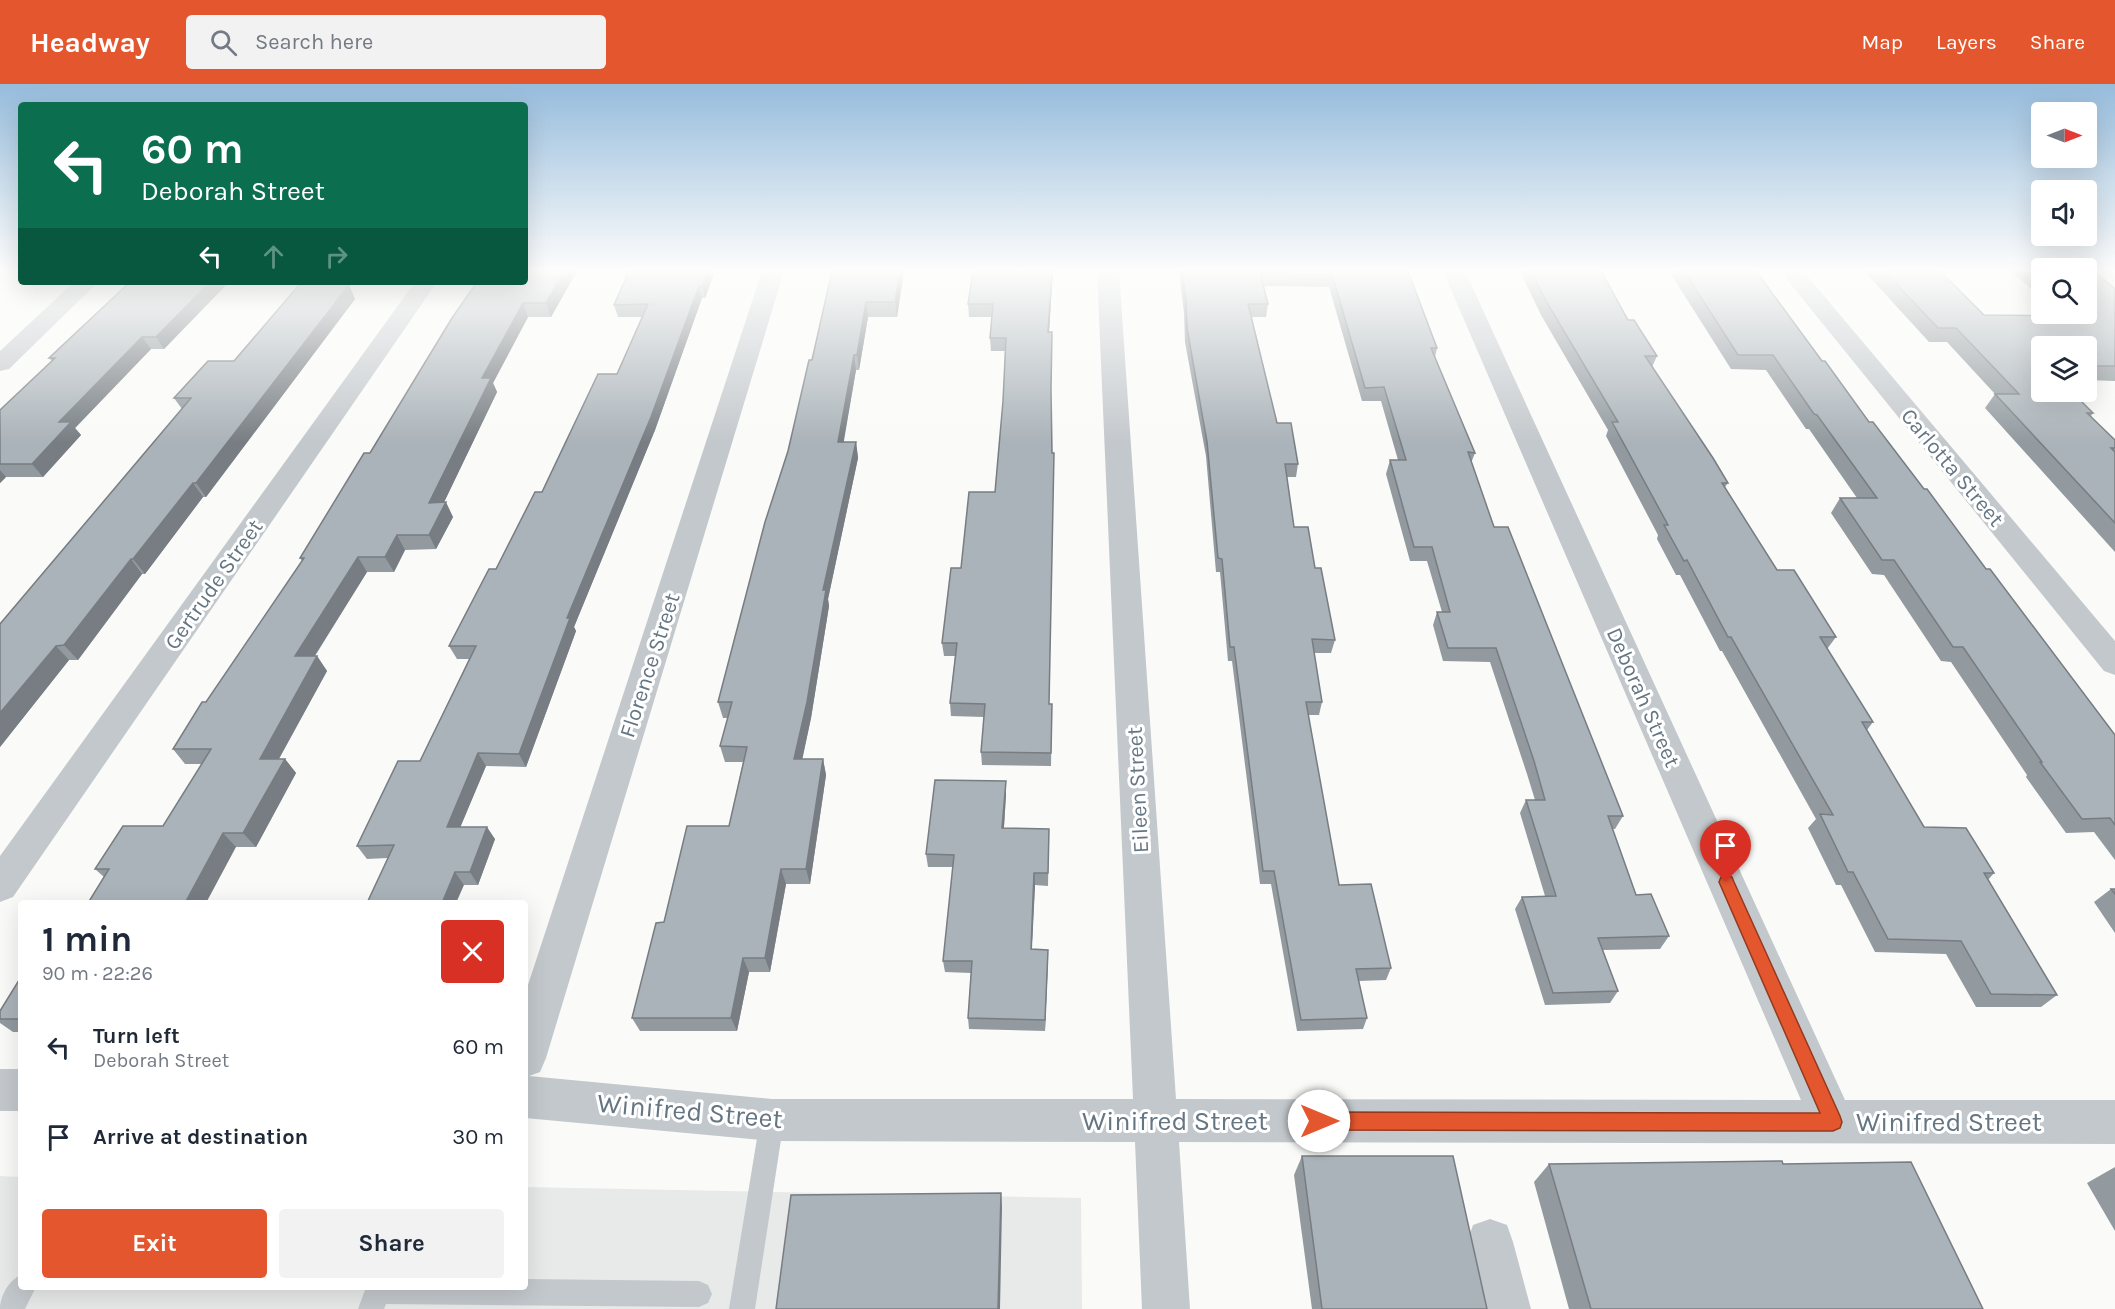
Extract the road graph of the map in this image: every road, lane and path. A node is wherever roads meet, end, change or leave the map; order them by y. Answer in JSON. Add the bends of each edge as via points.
{"nodes":[{"id":1,"x":38,"y":328,"type":"edge"},
{"id":2,"x":393,"y":328,"type":"edge"},
{"id":3,"x":755,"y":328,"type":"edge"},
{"id":4,"x":1111,"y":328,"type":"edge"},
{"id":5,"x":1479,"y":328,"type":"edge"},
{"id":6,"x":1838,"y":328,"type":"edge"},
{"id":7,"x":0,"y":364,"type":"edge"},
{"id":8,"x":2115,"y":663,"type":"edge"},
{"id":9,"x":0,"y":886,"type":"edge"},
{"id":10,"x":528,"y":1048,"type":"edge"},
{"id":11,"x":0,"y":1090,"type":"edge"},
{"id":12,"x":18,"y":1090,"type":"edge"},
{"id":13,"x":528,"y":1097,"type":"edge"},
{"id":14,"x":772,"y":1120,"type":"junction"},
{"id":15,"x":1156,"y":1121,"type":"junction"},
{"id":16,"x":1833,"y":1122,"type":"junction"},
{"id":17,"x":2115,"y":1122,"type":"edge"},
{"id":18,"x":1490,"y":1242,"type":"dead end"},
{"id":19,"x":20,"y":1290,"type":"edge"},
{"id":20,"x":699,"y":1294,"type":"dead end"},
{"id":21,"x":376,"y":1296,"type":"edge"},
{"id":22,"x":10,"y":1309,"type":"edge"},
{"id":23,"x":742,"y":1309,"type":"edge"},
{"id":24,"x":1166,"y":1309,"type":"edge"},
{"id":25,"x":1507,"y":1309,"type":"edge"}],
"edges":[{"from":1,"to":7,"type":"street"},
{"from":2,"to":9,"type":"street","name":"Gertrude Street"},
{"from":3,"to":10,"type":"street","name":"Florence Street"},
{"from":4,"to":15,"type":"street","name":"Eileen Street"},
{"from":5,"to":16,"type":"street","name":"Deborah Street"},
{"from":6,"to":8,"type":"street","name":"Carlotta Street"},
{"from":11,"to":12,"type":"street"},
{"from":13,"to":14,"type":"street","name":"Winifred Street"},
{"from":14,"to":15,"type":"street","name":"Winifred Street"},
{"from":14,"to":23,"type":"lane"},
{"from":15,"to":16,"type":"street","name":"Winifred Street"},
{"from":15,"to":24,"type":"street","name":"Eileen Street"},
{"from":16,"to":17,"type":"street","name":"Winifred Street"},
{"from":18,"to":25,"type":"street"},
{"from":19,"to":22,"type":"lane"},
{"from":20,"to":21,"type":"lane"}]}
